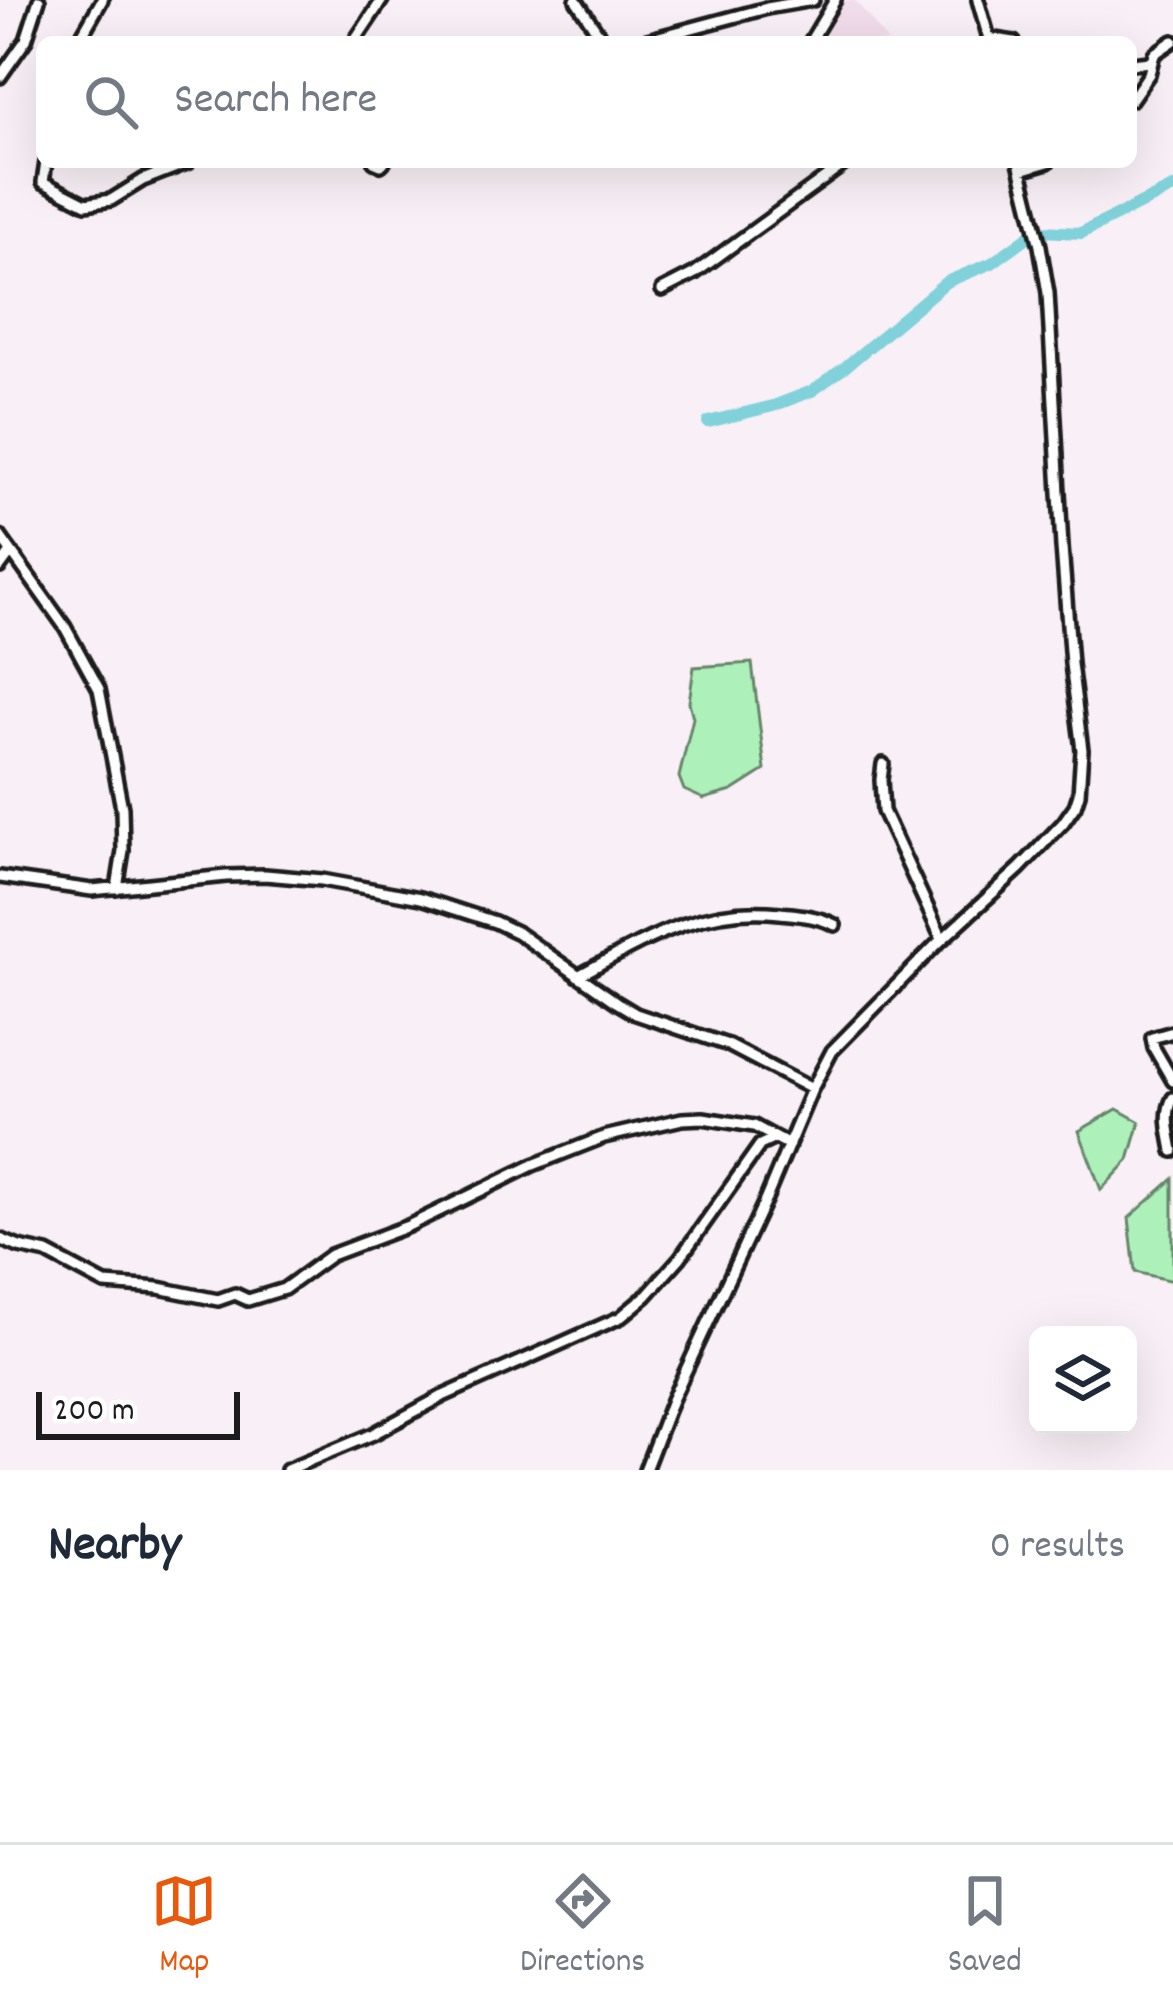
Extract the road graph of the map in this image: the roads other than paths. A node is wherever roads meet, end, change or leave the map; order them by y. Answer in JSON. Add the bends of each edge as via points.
{"nodes":[{"id":1,"x":39,"y":0,"type":"edge"},
{"id":2,"x":382,"y":0,"type":"edge"},
{"id":3,"x":576,"y":0,"type":"edge"},
{"id":4,"x":813,"y":0,"type":"edge"},
{"id":5,"x":835,"y":0,"type":"edge"},
{"id":6,"x":978,"y":0,"type":"edge"},
{"id":7,"x":97,"y":2,"type":"edge"},
{"id":8,"x":81,"y":36,"type":"edge"},
{"id":9,"x":357,"y":36,"type":"edge"},
{"id":10,"x":600,"y":36,"type":"edge"},
{"id":11,"x":662,"y":36,"type":"edge"},
{"id":12,"x":814,"y":36,"type":"edge"},
{"id":13,"x":988,"y":36,"type":"edge"},
{"id":14,"x":1173,"y":41,"type":"edge"},
{"id":15,"x":1150,"y":62,"type":"junction"},
{"id":16,"x":1137,"y":63,"type":"edge"},
{"id":17,"x":0,"y":77,"type":"edge"},
{"id":18,"x":1137,"y":91,"type":"edge"},
{"id":19,"x":45,"y":168,"type":"edge"},
{"id":20,"x":174,"y":168,"type":"edge"},
{"id":21,"x":839,"y":168,"type":"edge"},
{"id":22,"x":1020,"y":168,"type":"edge"},
{"id":23,"x":662,"y":290,"type":"dead end"},
{"id":24,"x":0,"y":536,"type":"edge"},
{"id":25,"x":11,"y":553,"type":"junction"},
{"id":26,"x":0,"y":567,"type":"edge"},
{"id":27,"x":883,"y":764,"type":"dead end"},
{"id":28,"x":0,"y":877,"type":"edge"},
{"id":29,"x":117,"y":888,"type":"junction"},
{"id":30,"x":835,"y":925,"type":"dead end"},
{"id":31,"x":942,"y":939,"type":"junction"},
{"id":32,"x":578,"y":976,"type":"junction"},
{"id":33,"x":1173,"y":1032,"type":"edge"},
{"id":34,"x":1173,"y":1081,"type":"edge"},
{"id":35,"x":812,"y":1089,"type":"junction"},
{"id":36,"x":1173,"y":1098,"type":"edge"},
{"id":37,"x":776,"y":1138,"type":"junction"},
{"id":38,"x":789,"y":1145,"type":"junction"},
{"id":39,"x":1173,"y":1151,"type":"edge"},
{"id":40,"x":0,"y":1239,"type":"edge"},
{"id":41,"x":287,"y":1470,"type":"edge"},
{"id":42,"x":645,"y":1470,"type":"edge"}],
"edges":[{"from":1,"to":17,"type":"street","via":[[26,40]]},
{"from":2,"to":9,"type":"street"},
{"from":3,"to":10,"type":"street"},
{"from":4,"to":11,"type":"street"},
{"from":5,"to":12,"type":"street"},
{"from":6,"to":13,"type":"street"},
{"from":7,"to":8,"type":"street"},
{"from":14,"to":15,"type":"street"},
{"from":15,"to":16,"type":"street"},
{"from":15,"to":18,"type":"street"},
{"from":19,"to":20,"type":"street","via":[[43,182],[86,204]]},
{"from":21,"to":23,"type":"street"},
{"from":22,"to":31,"type":"street","via":[[1048,293],[1081,784],[1063,824]]},
{"from":24,"to":25,"type":"street"},
{"from":25,"to":26,"type":"street"},
{"from":25,"to":29,"type":"street","via":[[65,627],[104,703],[122,808]]},
{"from":27,"to":31,"type":"street","via":[[883,811]]},
{"from":28,"to":29,"type":"street"},
{"from":29,"to":32,"type":"street","via":[[266,875],[421,898],[495,922]]},
{"from":30,"to":32,"type":"street","via":[[798,914],[722,913]]},
{"from":31,"to":35,"type":"street","via":[[844,1036]]},
{"from":32,"to":35,"type":"street","via":[[637,1014],[728,1045]]},
{"from":33,"to":34,"type":"street","via":[[1153,1038]]},
{"from":35,"to":38,"type":"street"},
{"from":36,"to":39,"type":"street"},
{"from":37,"to":38,"type":"street"},
{"from":37,"to":40,"type":"street","via":[[703,1118],[604,1137],[331,1255],[284,1288],[248,1300],[105,1284]]},
{"from":37,"to":41,"type":"street","via":[[760,1145],[680,1258],[621,1317]]},
{"from":38,"to":42,"type":"street"}]}
